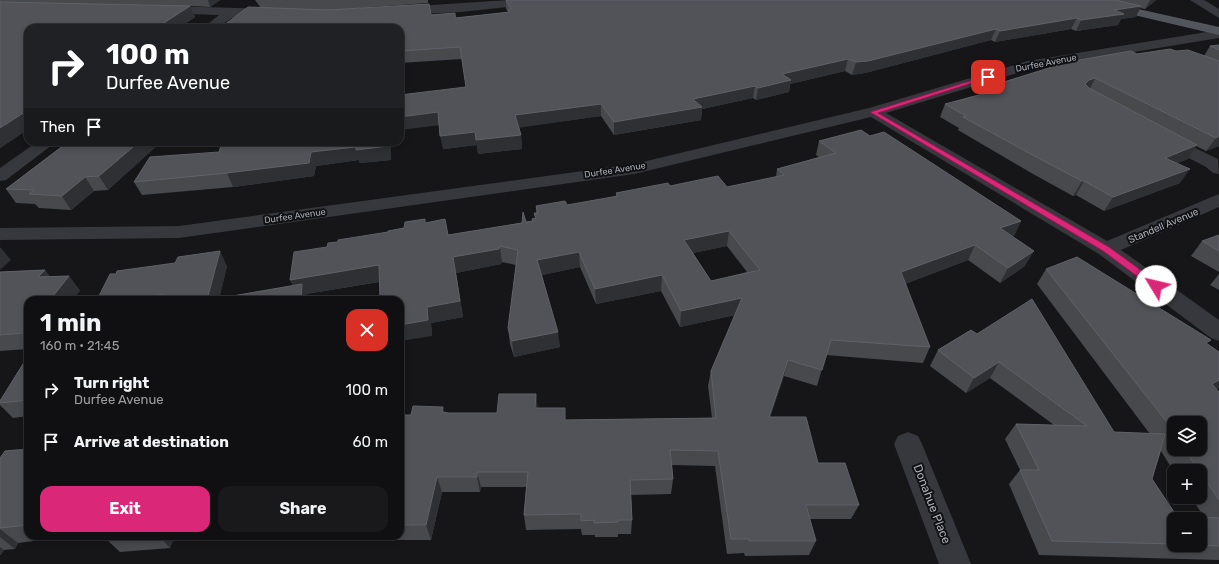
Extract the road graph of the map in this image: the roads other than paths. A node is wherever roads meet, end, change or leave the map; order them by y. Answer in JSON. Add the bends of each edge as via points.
{"nodes":[{"id":1,"x":547,"y":0,"type":"edge"},
{"id":2,"x":1083,"y":0,"type":"edge"},
{"id":3,"x":1196,"y":0,"type":"edge"},
{"id":4,"x":460,"y":4,"type":"edge"},
{"id":5,"x":154,"y":10,"type":"edge"},
{"id":6,"x":232,"y":12,"type":"junction"},
{"id":7,"x":392,"y":12,"type":"edge"},
{"id":8,"x":286,"y":13,"type":"edge"},
{"id":9,"x":1219,"y":14,"type":"edge"},
{"id":10,"x":215,"y":24,"type":"edge"},
{"id":11,"x":1219,"y":33,"type":"edge"},
{"id":12,"x":1154,"y":44,"type":"junction"},
{"id":13,"x":1176,"y":53,"type":"edge"},
{"id":14,"x":873,"y":112,"type":"junction"},
{"id":15,"x":1150,"y":130,"type":"edge"},
{"id":16,"x":42,"y":146,"type":"edge"},
{"id":17,"x":1219,"y":169,"type":"edge"},
{"id":18,"x":0,"y":176,"type":"edge"},
{"id":19,"x":1219,"y":200,"type":"edge"},
{"id":20,"x":0,"y":234,"type":"edge"},
{"id":21,"x":1106,"y":249,"type":"junction"},
{"id":22,"x":1219,"y":332,"type":"edge"},
{"id":23,"x":908,"y":444,"type":"dead end"},
{"id":24,"x":955,"y":564,"type":"edge"}],
"edges":[{"from":1,"to":4,"type":"street"},
{"from":2,"to":11,"type":"main road"},
{"from":3,"to":9,"type":"street"},
{"from":4,"to":7,"type":"street"},
{"from":5,"to":6,"type":"street"},
{"from":6,"to":8,"type":"street"},
{"from":6,"to":10,"type":"street"},
{"from":11,"to":12,"type":"street","name":"Durfee Avenue"},
{"from":12,"to":13,"type":"street"},
{"from":12,"to":14,"type":"street","name":"Durfee Avenue","via":[[1028,65]]},
{"from":14,"to":20,"type":"street","name":"Durfee Avenue","via":[[634,169],[179,232]]},
{"from":14,"to":21,"type":"street"},
{"from":15,"to":17,"type":"street"},
{"from":16,"to":18,"type":"street"},
{"from":19,"to":21,"type":"street","name":"Standell Avenue"},
{"from":21,"to":22,"type":"street"},
{"from":23,"to":24,"type":"street","name":"Donahue Place"}]}
